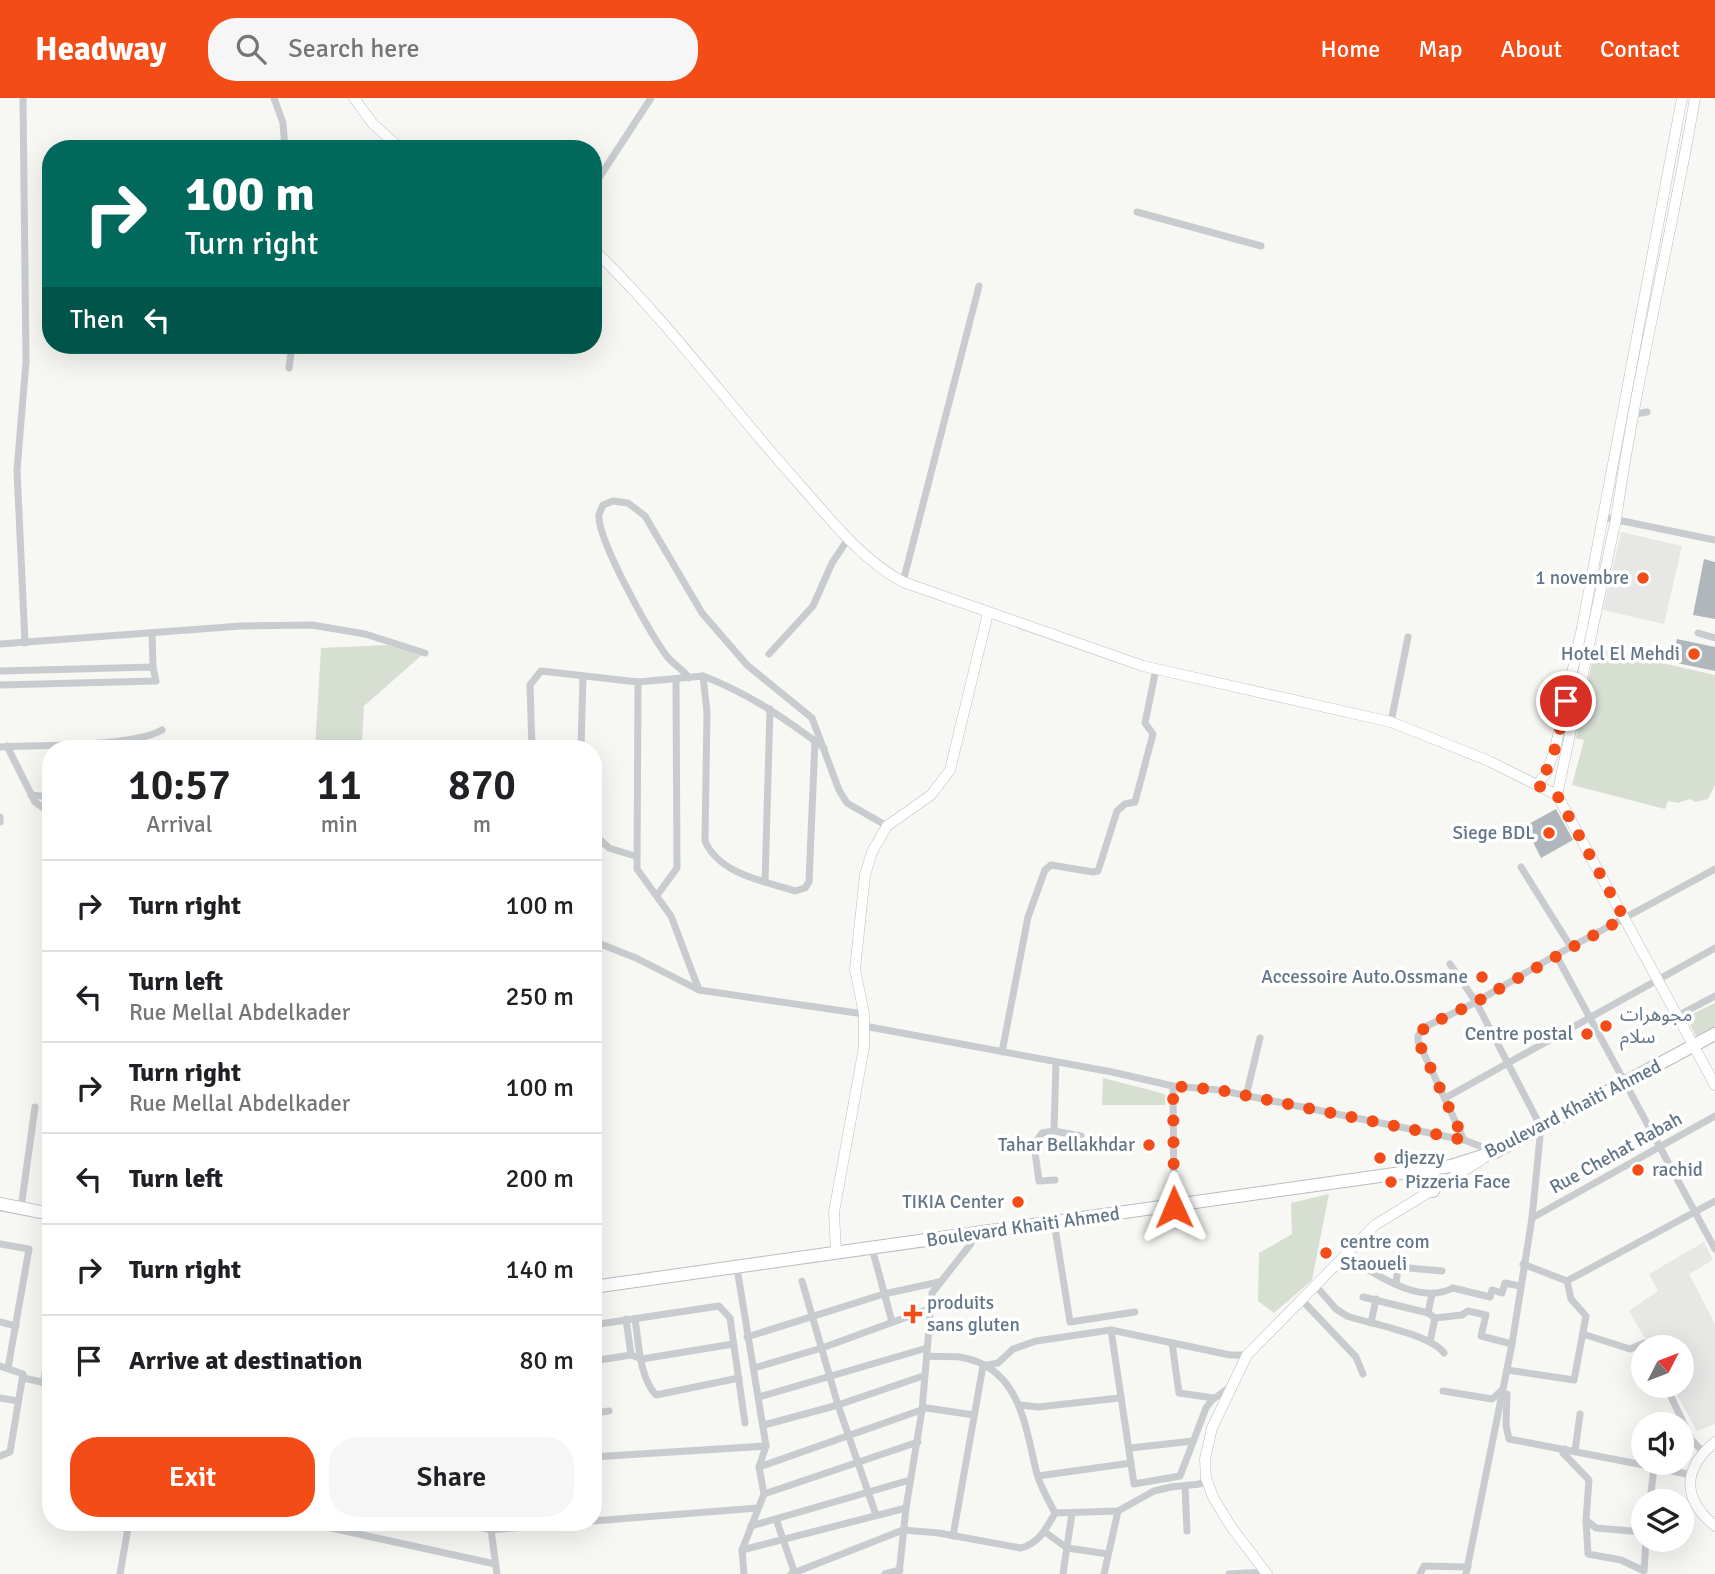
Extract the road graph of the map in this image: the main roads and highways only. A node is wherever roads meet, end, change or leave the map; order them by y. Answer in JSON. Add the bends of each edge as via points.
{"nodes":[{"id":1,"x":354,"y":98,"type":"edge"},
{"id":2,"x":1682,"y":98,"type":"edge"},
{"id":3,"x":1695,"y":98,"type":"edge"},
{"id":4,"x":391,"y":140,"type":"edge"},
{"id":5,"x":602,"y":258,"type":"edge"},
{"id":6,"x":988,"y":613,"type":"junction"},
{"id":7,"x":1537,"y":785,"type":"junction"},
{"id":8,"x":1557,"y":795,"type":"junction"},
{"id":9,"x":1715,"y":1034,"type":"edge"},
{"id":10,"x":1694,"y":1046,"type":"junction"},
{"id":11,"x":1715,"y":1085,"type":"edge"},
{"id":12,"x":1495,"y":1152,"type":"junction"},
{"id":13,"x":1423,"y":1170,"type":"junction"},
{"id":14,"x":1433,"y":1191,"type":"junction"},
{"id":15,"x":0,"y":1204,"type":"edge"},
{"id":16,"x":42,"y":1212,"type":"edge"},
{"id":17,"x":836,"y":1253,"type":"junction"},
{"id":18,"x":602,"y":1286,"type":"edge"},
{"id":19,"x":1715,"y":1442,"type":"edge"},
{"id":20,"x":1715,"y":1526,"type":"edge"},
{"id":21,"x":1266,"y":1573,"type":"edge"}],
"edges":[{"from":1,"to":4,"type":"main road"},
{"from":2,"to":7,"type":"main road","via":[[1555,749]]},
{"from":3,"to":8,"type":"main road","via":[[1616,519]]},
{"from":5,"to":6,"type":"main road","via":[[878,568]]},
{"from":6,"to":7,"type":"main road","via":[[1156,669],[1391,722]]},
{"from":6,"to":17,"type":"main road","via":[[950,770],[932,795],[887,826],[865,875],[855,969],[864,1014],[864,1047],[834,1212]]},
{"from":7,"to":8,"type":"main road"},
{"from":8,"to":10,"type":"main road"},
{"from":9,"to":10,"type":"highway","name":"Boulevard Khaiti Ahmed"},
{"from":10,"to":11,"type":"main road"},
{"from":10,"to":12,"type":"highway","name":"Boulevard Khaiti Ahmed"},
{"from":12,"to":13,"type":"highway","name":"Boulevard Khaiti Ahmed"},
{"from":12,"to":14,"type":"main road"},
{"from":13,"to":14,"type":"highway","via":[[1434,1177]]},
{"from":13,"to":17,"type":"highway","name":"Boulevard Khaiti Ahmed"},
{"from":14,"to":21,"type":"main road","via":[[1375,1225],[1247,1355],[1212,1428],[1205,1458],[1213,1497]]},
{"from":15,"to":16,"type":"highway"},
{"from":17,"to":18,"type":"highway","name":"Boulevard Khaiti Ahmed"},
{"from":19,"to":20,"type":"main road","via":[[1703,1451],[1691,1475],[1693,1500]]}]}
